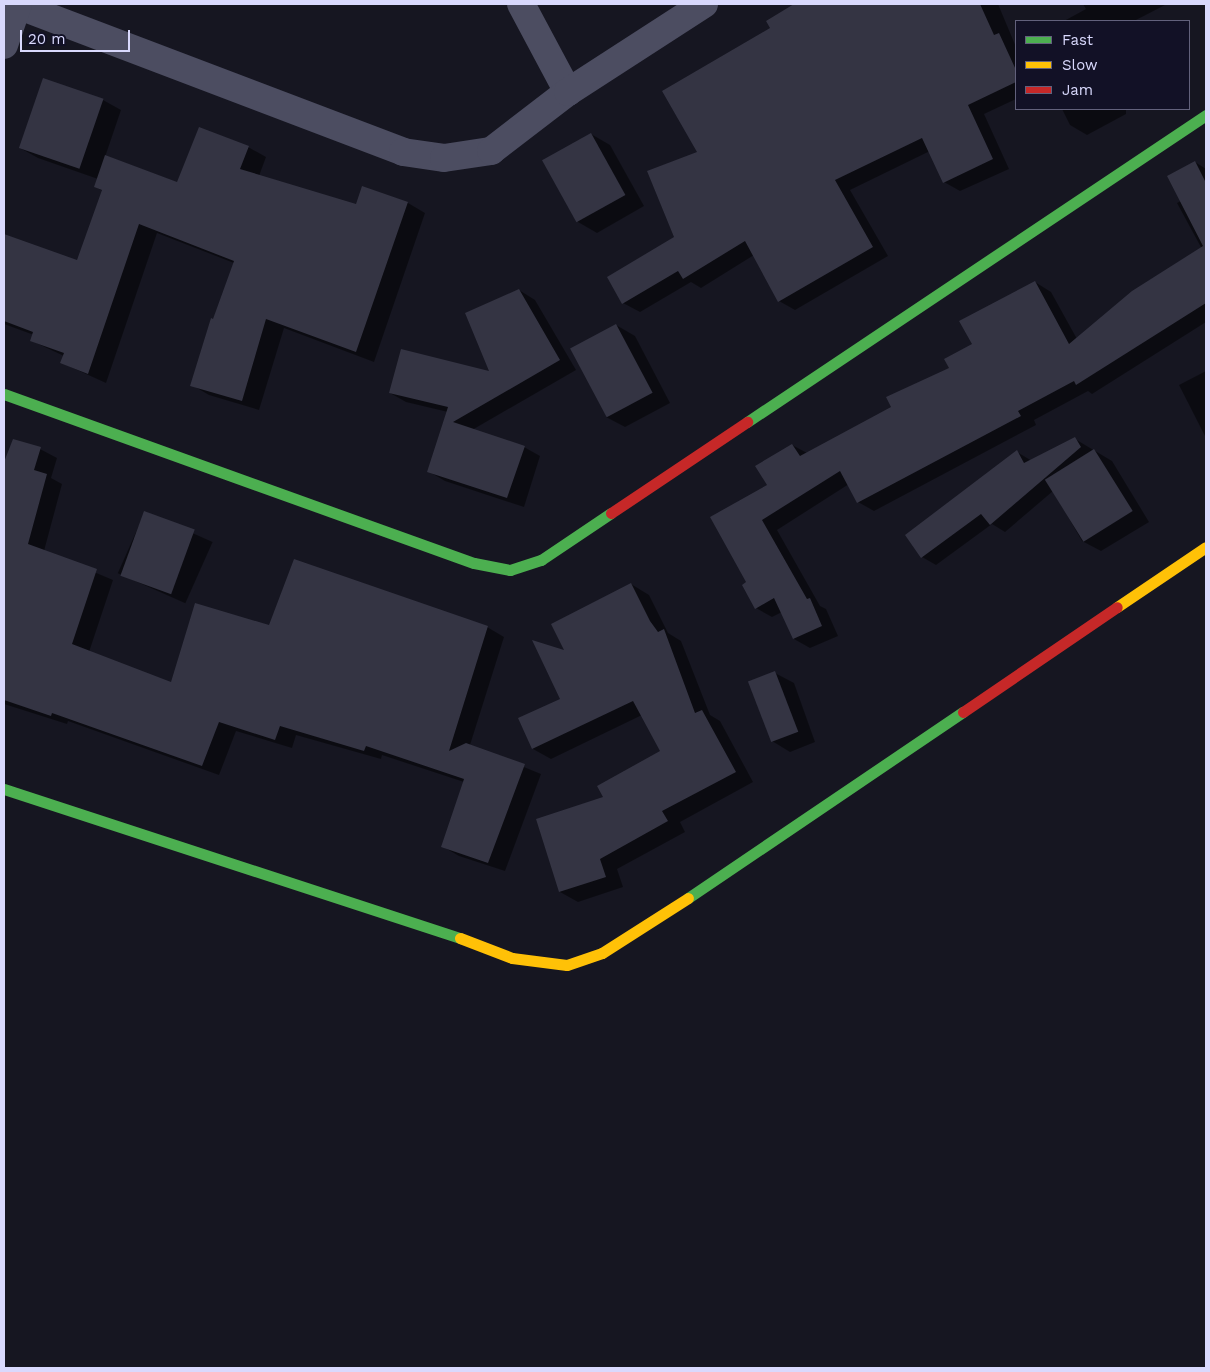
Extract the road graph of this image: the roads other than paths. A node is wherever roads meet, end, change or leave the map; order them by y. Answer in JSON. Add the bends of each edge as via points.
{"nodes":[{"id":1,"x":17,"y":4,"type":"edge"},
{"id":2,"x":521,"y":4,"type":"edge"},
{"id":3,"x":704,"y":4,"type":"edge"},
{"id":4,"x":4,"y":45,"type":"edge"},
{"id":5,"x":568,"y":92,"type":"junction"},
{"id":6,"x":1206,"y":115,"type":"edge"},
{"id":7,"x":4,"y":394,"type":"edge"},
{"id":8,"x":1206,"y":547,"type":"edge"},
{"id":9,"x":4,"y":789,"type":"edge"}],
"edges":[{"from":1,"to":4,"type":"street"},
{"from":1,"to":5,"type":"street","via":[[403,152],[444,158],[491,151]]},
{"from":2,"to":5,"type":"street"},
{"from":3,"to":5,"type":"street"},
{"from":6,"to":7,"type":"street","via":[[541,560],[510,570],[474,563]]},
{"from":8,"to":9,"type":"street","via":[[636,934],[602,953],[567,965],[512,958],[438,930]]}]}
